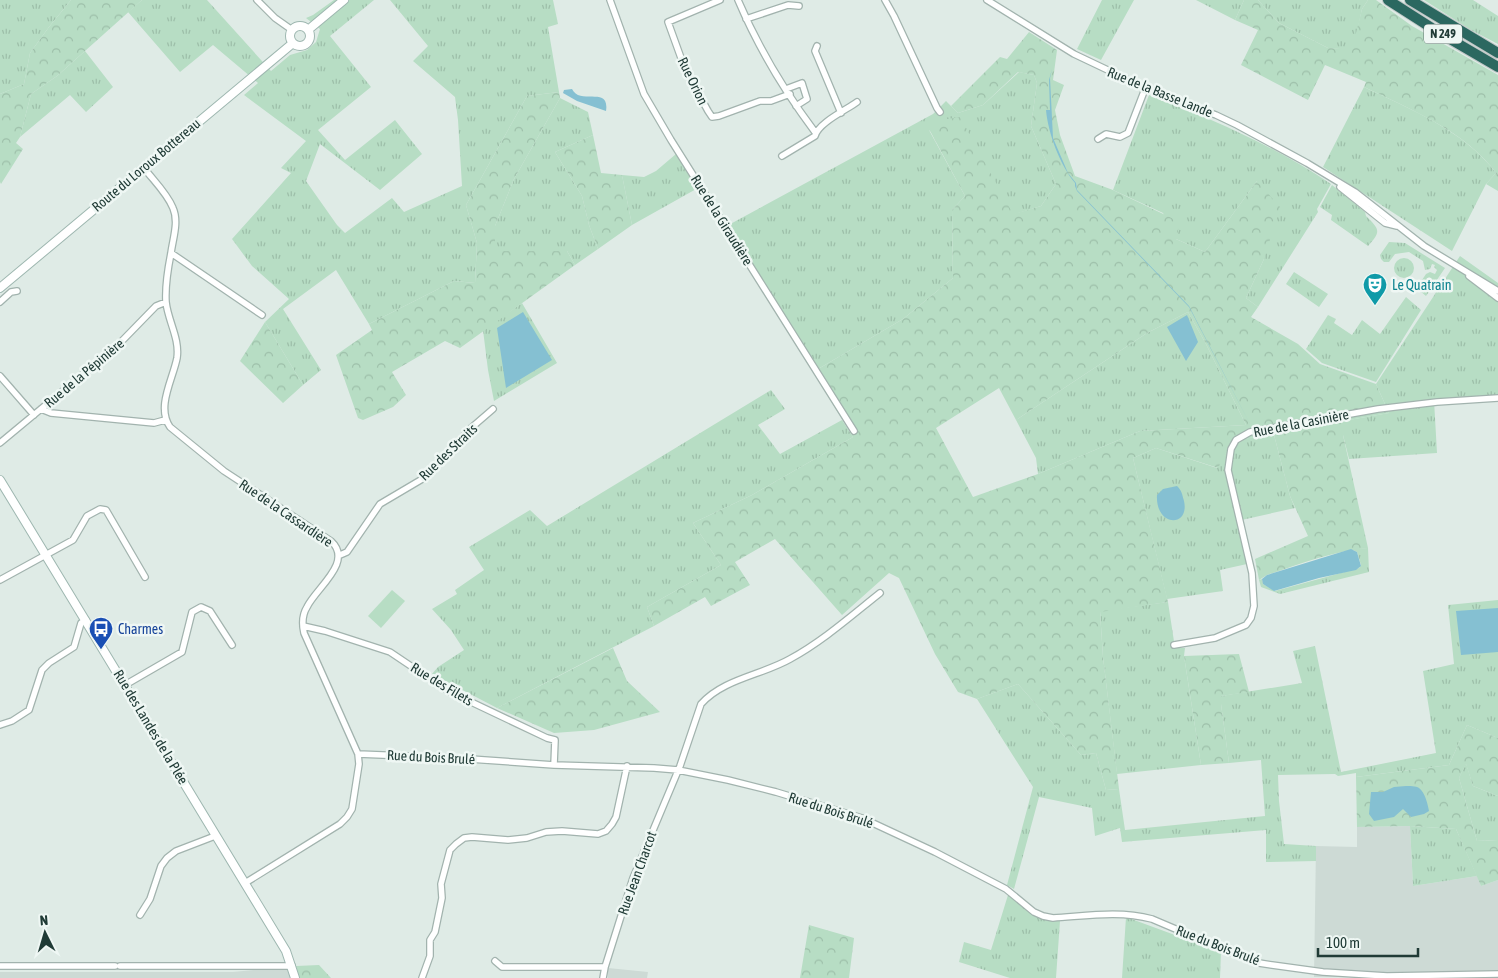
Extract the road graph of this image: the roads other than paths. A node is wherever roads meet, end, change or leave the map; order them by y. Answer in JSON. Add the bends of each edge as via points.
{"nodes":[{"id":1,"x":257,"y":0,"type":"edge"},
{"id":2,"x":344,"y":0,"type":"edge"},
{"id":3,"x":610,"y":0,"type":"edge"},
{"id":4,"x":720,"y":0,"type":"edge"},
{"id":5,"x":738,"y":0,"type":"edge"},
{"id":6,"x":885,"y":0,"type":"edge"},
{"id":7,"x":987,"y":0,"type":"edge"},
{"id":8,"x":1388,"y":0,"type":"edge"},
{"id":9,"x":1410,"y":0,"type":"edge"},
{"id":10,"x":799,"y":6,"type":"dead end"},
{"id":11,"x":746,"y":19,"type":"junction"},
{"id":12,"x":292,"y":30,"type":"junction"},
{"id":13,"x":308,"y":30,"type":"junction"},
{"id":14,"x":293,"y":43,"type":"junction"},
{"id":15,"x":817,"y":46,"type":"dead end"},
{"id":16,"x":1498,"y":53,"type":"edge"},
{"id":17,"x":1498,"y":67,"type":"edge"},
{"id":18,"x":1145,"y":88,"type":"junction"},
{"id":19,"x":788,"y":92,"type":"junction"},
{"id":20,"x":858,"y":102,"type":"dead end"},
{"id":21,"x":796,"y":106,"type":"junction"},
{"id":22,"x":940,"y":112,"type":"dead end"},
{"id":23,"x":840,"y":113,"type":"junction"},
{"id":24,"x":815,"y":132,"type":"junction"},
{"id":25,"x":1098,"y":139,"type":"dead end"},
{"id":26,"x":782,"y":156,"type":"dead end"},
{"id":27,"x":144,"y":168,"type":"junction"},
{"id":28,"x":171,"y":253,"type":"junction"},
{"id":29,"x":1460,"y":268,"type":"junction"},
{"id":30,"x":0,"y":288,"type":"edge"},
{"id":31,"x":17,"y":290,"type":"dead end"},
{"id":32,"x":1498,"y":291,"type":"edge"},
{"id":33,"x":1498,"y":298,"type":"edge"},
{"id":34,"x":0,"y":302,"type":"edge"},
{"id":35,"x":166,"y":302,"type":"junction"},
{"id":36,"x":262,"y":316,"type":"dead end"},
{"id":37,"x":0,"y":376,"type":"edge"},
{"id":38,"x":1498,"y":398,"type":"edge"},
{"id":39,"x":41,"y":409,"type":"junction"},
{"id":40,"x":493,"y":409,"type":"dead end"},
{"id":41,"x":34,"y":415,"type":"junction"},
{"id":42,"x":165,"y":420,"type":"junction"},
{"id":43,"x":854,"y":431,"type":"dead end"},
{"id":44,"x":0,"y":443,"type":"edge"},
{"id":45,"x":0,"y":480,"type":"edge"},
{"id":46,"x":46,"y":555,"type":"junction"},
{"id":47,"x":340,"y":555,"type":"junction"},
{"id":48,"x":145,"y":576,"type":"dead end"},
{"id":49,"x":0,"y":580,"type":"edge"},
{"id":50,"x":880,"y":593,"type":"dead end"},
{"id":51,"x":86,"y":620,"type":"junction"},
{"id":52,"x":303,"y":626,"type":"junction"},
{"id":53,"x":232,"y":645,"type":"dead end"},
{"id":54,"x":1174,"y":645,"type":"dead end"},
{"id":55,"x":125,"y":685,"type":"junction"},
{"id":56,"x":0,"y":725,"type":"edge"},
{"id":57,"x":358,"y":754,"type":"junction"},
{"id":58,"x":554,"y":765,"type":"junction"},
{"id":59,"x":627,"y":766,"type":"junction"},
{"id":60,"x":678,"y":770,"type":"junction"},
{"id":61,"x":216,"y":836,"type":"junction"},
{"id":62,"x":245,"y":883,"type":"junction"},
{"id":63,"x":140,"y":915,"type":"dead end"},
{"id":64,"x":495,"y":961,"type":"dead end"},
{"id":65,"x":0,"y":966,"type":"edge"},
{"id":66,"x":292,"y":966,"type":"junction"},
{"id":67,"x":605,"y":967,"type":"junction"},
{"id":68,"x":1498,"y":974,"type":"edge"},
{"id":69,"x":295,"y":978,"type":"edge"},
{"id":70,"x":422,"y":978,"type":"edge"},
{"id":71,"x":604,"y":978,"type":"edge"}],
"edges":[{"from":1,"to":12,"type":"street"},
{"from":2,"to":13,"type":"street"},
{"from":3,"to":43,"type":"street","name":"Rue de la Giraudière","via":[[649,101]]},
{"from":4,"to":19,"type":"street","name":"Rue Orion","via":[[668,22],[685,69],[708,112],[712,117],[719,116],[760,101],[771,101]]},
{"from":5,"to":11,"type":"street"},
{"from":6,"to":22,"type":"street"},
{"from":7,"to":18,"type":"street","name":"Rue de la Basse Lande","via":[[1074,54]]},
{"from":8,"to":17,"type":"highway","number":"N 249"},
{"from":9,"to":16,"type":"highway","number":"N 249"},
{"from":10,"to":11,"type":"street","via":[[788,5]]},
{"from":11,"to":19,"type":"street"},
{"from":12,"to":13,"type":"street","via":[[300,26]]},
{"from":12,"to":14,"type":"street","via":[[290,38]]},
{"from":13,"to":14,"type":"street","via":[[307,42],[302,46]]},
{"from":14,"to":27,"type":"street","name":"Route du Loroux Bottereau"},
{"from":15,"to":23,"type":"street","via":[[815,51]]},
{"from":18,"to":25,"type":"street","via":[[1128,133],[1120,137],[1106,134]]},
{"from":18,"to":29,"type":"street","name":"Rue de la Basse Lande","via":[[1238,125],[1307,163],[1334,181],[1373,215],[1397,226]]},
{"from":19,"to":21,"type":"street"},
{"from":19,"to":21,"type":"street","via":[[802,83],[808,99]]},
{"from":20,"to":23,"type":"street"},
{"from":21,"to":24,"type":"street"},
{"from":23,"to":24,"type":"street"},
{"from":24,"to":26,"type":"street","via":[[814,136]]},
{"from":27,"to":28,"type":"street","via":[[173,209],[175,230]]},
{"from":27,"to":30,"type":"street","name":"Route du Loroux Bottereau"},
{"from":28,"to":35,"type":"street"},
{"from":28,"to":36,"type":"street"},
{"from":29,"to":32,"type":"street","name":"Rue de la Basse Lande"},
{"from":29,"to":33,"type":"street","name":"Rue de la Basse Lande"},
{"from":31,"to":34,"type":"street"},
{"from":35,"to":39,"type":"street","name":"Rue de la Pépinière","via":[[156,306],[118,345]]},
{"from":35,"to":42,"type":"street","via":[[177,356],[164,407]]},
{"from":37,"to":41,"type":"street"},
{"from":38,"to":54,"type":"street","name":"Rue de la Casinière","via":[[1378,409],[1250,432],[1236,440],[1231,448],[1228,470],[1252,574],[1254,606],[1251,618],[1246,625],[1215,638]]},
{"from":39,"to":41,"type":"street","name":"Rue de la Pépinière"},
{"from":39,"to":42,"type":"street","via":[[51,413],[154,422]]},
{"from":40,"to":47,"type":"street","name":"Rue des Straits","via":[[424,478],[380,504],[347,552]]},
{"from":41,"to":44,"type":"street","name":"Rue de la Pépinière"},
{"from":42,"to":47,"type":"street","name":"Rue de la Cassardière","via":[[224,471],[331,541]]},
{"from":45,"to":46,"type":"street","name":"Rue des Landes de la Plée"},
{"from":46,"to":48,"type":"street","via":[[73,540],[87,516],[103,509]]},
{"from":46,"to":49,"type":"street"},
{"from":46,"to":51,"type":"street","name":"Rue des Landes de la Plée"},
{"from":47,"to":52,"type":"street","name":"Rue de la Cassardière","via":[[338,563],[307,606]]},
{"from":50,"to":60,"type":"street","via":[[826,636],[789,660],[708,696],[697,712]]},
{"from":51,"to":55,"type":"street","name":"Rue des Landes de la Plée"},
{"from":51,"to":56,"type":"street","via":[[81,623],[74,647],[42,670],[29,710]]},
{"from":52,"to":57,"type":"street"},
{"from":52,"to":58,"type":"street","name":"Rue des Filets","via":[[390,652],[448,691],[555,740]]},
{"from":53,"to":55,"type":"street","via":[[210,611],[201,607],[192,612],[182,652]]},
{"from":55,"to":61,"type":"street","name":"Rue des Landes de la Plée"},
{"from":57,"to":58,"type":"street","name":"Rue du Bois Brulé"},
{"from":57,"to":62,"type":"street","via":[[352,810],[347,817]]},
{"from":58,"to":59,"type":"street","name":"Rue du Bois Brulé"},
{"from":59,"to":60,"type":"street","name":"Rue du Bois Brulé"},
{"from":59,"to":70,"type":"street","via":[[616,817],[606,831],[598,834],[546,832],[508,840],[472,837],[464,838],[450,850],[436,932],[430,940],[430,956]]},
{"from":60,"to":67,"type":"street","name":"Rue Jean Charcot","via":[[633,878]]},
{"from":60,"to":68,"type":"street","name":"Rue du Bois Brulé","via":[[776,792],[862,818],[1006,889],[1043,916],[1137,915],[1259,963],[1323,972],[1387,976]]},
{"from":61,"to":62,"type":"street","name":"Rue des Landes de la Plée"},
{"from":61,"to":63,"type":"street","via":[[166,858]]},
{"from":62,"to":66,"type":"street","name":"Rue des Landes de la Plée"},
{"from":64,"to":67,"type":"street","via":[[502,967]]},
{"from":65,"to":66,"type":"street"},
{"from":66,"to":69,"type":"street","name":"Rue des Landes de la Plée"},
{"from":67,"to":71,"type":"street","name":"Rue Jean Charcot"}]}
